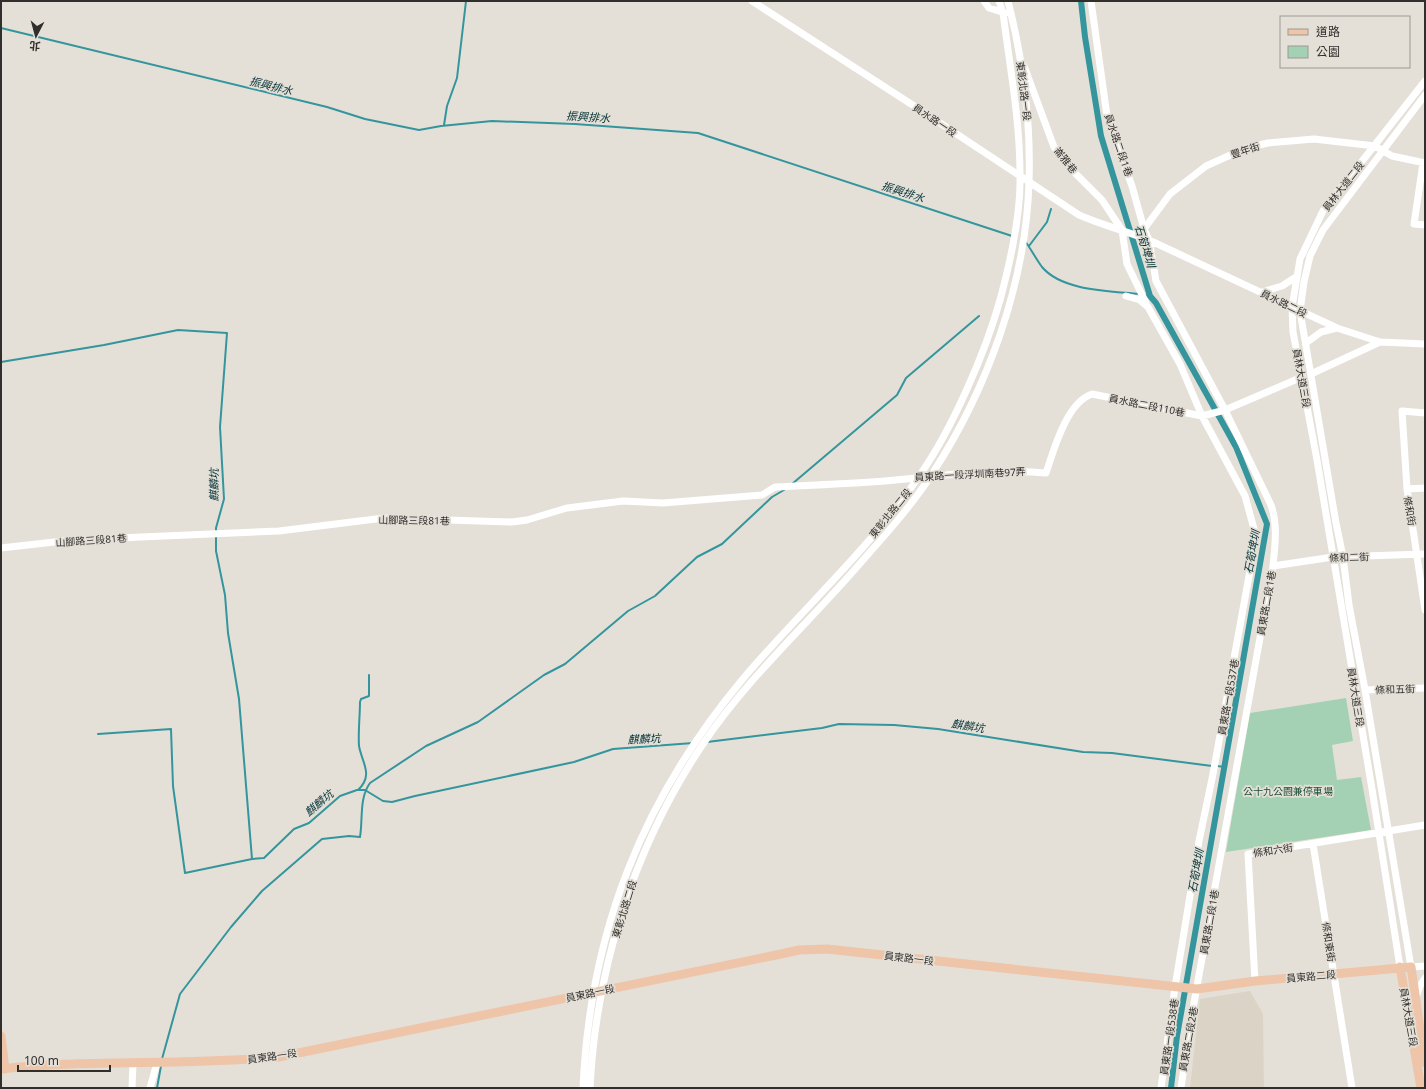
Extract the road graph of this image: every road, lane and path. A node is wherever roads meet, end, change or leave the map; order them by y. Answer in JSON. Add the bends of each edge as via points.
{"nodes":[{"id":1,"x":752,"y":1,"type":"edge"},
{"id":2,"x":984,"y":1,"type":"edge"},
{"id":3,"x":999,"y":1,"type":"edge"},
{"id":4,"x":1008,"y":1,"type":"edge"},
{"id":5,"x":1091,"y":1,"type":"edge"},
{"id":6,"x":1003,"y":13,"type":"junction"},
{"id":7,"x":1011,"y":13,"type":"junction"},
{"id":8,"x":1019,"y":57,"type":"junction"},
{"id":9,"x":1425,"y":81,"type":"edge"},
{"id":10,"x":1425,"y":95,"type":"edge"},
{"id":11,"x":1375,"y":146,"type":"junction"},
{"id":12,"x":1383,"y":150,"type":"junction"},
{"id":13,"x":1424,"y":163,"type":"edge"},
{"id":14,"x":1021,"y":177,"type":"junction"},
{"id":15,"x":1029,"y":182,"type":"junction"},
{"id":16,"x":1425,"y":226,"type":"edge"},
{"id":17,"x":1144,"y":229,"type":"junction"},
{"id":18,"x":1122,"y":230,"type":"junction"},
{"id":19,"x":1149,"y":240,"type":"junction"},
{"id":20,"x":1296,"y":277,"type":"junction"},
{"id":21,"x":1262,"y":292,"type":"junction"},
{"id":22,"x":1126,"y":296,"type":"dead end"},
{"id":23,"x":1148,"y":306,"type":"junction"},
{"id":24,"x":1292,"y":307,"type":"junction"},
{"id":25,"x":1300,"y":311,"type":"junction"},
{"id":26,"x":1337,"y":328,"type":"junction"},
{"id":27,"x":1380,"y":342,"type":"junction"},
{"id":28,"x":1306,"y":344,"type":"junction"},
{"id":29,"x":1425,"y":344,"type":"edge"},
{"id":30,"x":1311,"y":374,"type":"junction"},
{"id":31,"x":1302,"y":378,"type":"junction"},
{"id":32,"x":1225,"y":410,"type":"junction"},
{"id":33,"x":1425,"y":413,"type":"edge"},
{"id":34,"x":1202,"y":416,"type":"junction"},
{"id":35,"x":1046,"y":473,"type":"joint"},
{"id":36,"x":920,"y":476,"type":"junction"},
{"id":37,"x":931,"y":476,"type":"junction"},
{"id":38,"x":775,"y":487,"type":"joint"},
{"id":39,"x":1425,"y":488,"type":"edge"},
{"id":40,"x":1406,"y":489,"type":"junction"},
{"id":41,"x":1,"y":548,"type":"edge"},
{"id":42,"x":1421,"y":554,"type":"edge"},
{"id":43,"x":1333,"y":557,"type":"junction"},
{"id":44,"x":1343,"y":557,"type":"junction"},
{"id":45,"x":1273,"y":566,"type":"junction"},
{"id":46,"x":1425,"y":610,"type":"edge"},
{"id":47,"x":1425,"y":688,"type":"edge"},
{"id":48,"x":1365,"y":690,"type":"junction"},
{"id":49,"x":1425,"y":825,"type":"edge"},
{"id":50,"x":1388,"y":831,"type":"junction"},
{"id":51,"x":1378,"y":832,"type":"junction"},
{"id":52,"x":1313,"y":844,"type":"junction"},
{"id":53,"x":1425,"y":966,"type":"edge"},
{"id":54,"x":1400,"y":967,"type":"junction"},
{"id":55,"x":1411,"y":967,"type":"junction"},
{"id":56,"x":1334,"y":974,"type":"junction"},
{"id":57,"x":1425,"y":978,"type":"edge"},
{"id":58,"x":1254,"y":981,"type":"junction"},
{"id":59,"x":1175,"y":987,"type":"junction"},
{"id":60,"x":1197,"y":990,"type":"junction"},
{"id":61,"x":597,"y":992,"type":"junction"},
{"id":62,"x":1416,"y":999,"type":"junction"},
{"id":63,"x":1,"y":1036,"type":"edge"},
{"id":64,"x":157,"y":1063,"type":"junction"},
{"id":65,"x":1425,"y":1063,"type":"edge"},
{"id":66,"x":133,"y":1064,"type":"junction"},
{"id":67,"x":3,"y":1069,"type":"edge"},
{"id":68,"x":132,"y":1088,"type":"edge"},
{"id":69,"x":150,"y":1088,"type":"edge"},
{"id":70,"x":583,"y":1088,"type":"edge"},
{"id":71,"x":590,"y":1088,"type":"edge"},
{"id":72,"x":1162,"y":1088,"type":"edge"},
{"id":73,"x":1181,"y":1088,"type":"edge"},
{"id":74,"x":1352,"y":1088,"type":"edge"},
{"id":75,"x":1421,"y":1088,"type":"edge"}],
"edges":[{"from":1,"to":14,"type":"street","name":"員水路一段"},
{"from":2,"to":6,"type":"street","via":[[989,8]]},
{"from":3,"to":6,"type":"street","name":"東彰北路一段"},
{"from":4,"to":7,"type":"street","name":"東彰北路一段"},
{"from":5,"to":17,"type":"street","name":"員水路二段1巷","via":[[1108,116]]},
{"from":6,"to":7,"type":"street"},
{"from":6,"to":14,"type":"street","name":"東彰北路一段","via":[[1016,108]]},
{"from":7,"to":8,"type":"street","name":"東彰北路一段"},
{"from":8,"to":15,"type":"street","name":"東彰北路一段","via":[[1028,120]]},
{"from":8,"to":18,"type":"street","name":"崙雅巷","via":[[1054,147],[1072,170],[1102,200]]},
{"from":9,"to":11,"type":"street","name":"員林大道二段"},
{"from":10,"to":12,"type":"street","name":"員林大道二段"},
{"from":11,"to":12,"type":"street"},
{"from":11,"to":17,"type":"street","name":"豐年街","via":[[1314,140],[1268,143],[1246,148],[1200,170],[1170,194]]},
{"from":11,"to":20,"type":"street","name":"員林大道二段","via":[[1323,211],[1300,259]]},
{"from":12,"to":13,"type":"street","via":[[1392,156]]},
{"from":12,"to":25,"type":"street","name":"員林大道二段","via":[[1323,230],[1310,256]]},
{"from":13,"to":16,"type":"street","via":[[1414,224]]},
{"from":14,"to":15,"type":"street","name":"員水路一段"},
{"from":14,"to":36,"type":"street","name":"東彰北路二段","via":[[1012,245],[990,333],[948,427]]},
{"from":15,"to":18,"type":"street","name":"員水路一段","via":[[1079,216],[1105,227]]},
{"from":15,"to":37,"type":"street","name":"東彰北路二段","via":[[1022,246],[1000,334],[958,432]]},
{"from":17,"to":19,"type":"street","name":"員水路二段1巷"},
{"from":18,"to":19,"type":"street","name":"員水路二段"},
{"from":18,"to":23,"type":"street","name":"員東路一段537巷","via":[[1127,264]]},
{"from":19,"to":21,"type":"street","name":"員水路二段"},
{"from":19,"to":32,"type":"street","name":"員東路二段1巷","via":[[1156,282]]},
{"from":20,"to":21,"type":"street","via":[[1282,286]]},
{"from":20,"to":24,"type":"street","name":"員林大道二段"},
{"from":21,"to":24,"type":"street","name":"員水路二段"},
{"from":22,"to":23,"type":"street","via":[[1140,300]]},
{"from":23,"to":34,"type":"street","name":"員東路一段537巷","via":[[1180,364]]},
{"from":24,"to":25,"type":"street","name":"員水路二段"},
{"from":24,"to":31,"type":"street","name":"員林大道三段","via":[[1293,332]]},
{"from":25,"to":26,"type":"street","name":"員水路二段"},
{"from":25,"to":28,"type":"street","name":"員林大道三段"},
{"from":26,"to":27,"type":"street","name":"員水路二段"},
{"from":26,"to":28,"type":"street","via":[[1321,332]]},
{"from":27,"to":29,"type":"street","name":"員水路二段"},
{"from":27,"to":30,"type":"street"},
{"from":28,"to":30,"type":"street","name":"員林大道三段"},
{"from":30,"to":44,"type":"street","name":"員林大道三段"},
{"from":31,"to":32,"type":"street"},
{"from":31,"to":43,"type":"street","name":"員林大道三段"},
{"from":32,"to":34,"type":"street"},
{"from":32,"to":45,"type":"street","name":"員東路二段1巷","via":[[1275,516]]},
{"from":33,"to":40,"type":"street","name":"條和街","via":[[1402,411]]},
{"from":34,"to":35,"type":"street","name":"員水路二段110巷","via":[[1092,394],[1080,401],[1060,431]]},
{"from":34,"to":59,"type":"street","name":"員東路一段537巷","via":[[1245,496],[1254,530],[1254,546],[1222,729],[1199,841]]},
{"from":35,"to":37,"type":"street","name":"員東路一段浮圳南巷97弄","via":[[1017,470]]},
{"from":36,"to":37,"type":"street","name":"員東路一段浮圳南巷97弄"},
{"from":36,"to":38,"type":"street","name":"員東路一段浮圳南巷97弄","via":[[885,481]]},
{"from":36,"to":61,"type":"street","name":"東彰北路二段","via":[[857,554],[743,679],[692,746],[657,804],[627,871],[611,913]]},
{"from":37,"to":61,"type":"street","name":"東彰北路二段","via":[[863,560],[749,685],[702,745],[666,807],[634,874]]},
{"from":38,"to":41,"type":"street","name":"山腳路三段81巷","via":[[762,495],[663,503],[623,501],[567,508],[512,522],[384,518],[279,531],[72,540]]},
{"from":39,"to":40,"type":"street"},
{"from":40,"to":42,"type":"street","name":"條和街"},
{"from":42,"to":44,"type":"street","name":"條和二街"},
{"from":42,"to":46,"type":"street","name":"條和街"},
{"from":43,"to":44,"type":"street","name":"條和二街"},
{"from":43,"to":45,"type":"street","name":"條和二街"},
{"from":43,"to":51,"type":"street","name":"員林大道三段"},
{"from":44,"to":48,"type":"street","name":"員林大道三段"},
{"from":45,"to":60,"type":"street","name":"員東路二段1巷"},
{"from":47,"to":48,"type":"street","name":"條和五街"},
{"from":48,"to":50,"type":"street","name":"員林大道三段"},
{"from":49,"to":50,"type":"street","name":"條和六街"},
{"from":50,"to":51,"type":"street","name":"條和六街"},
{"from":50,"to":55,"type":"street","name":"員林大道三段"},
{"from":51,"to":52,"type":"street","name":"條和六街"},
{"from":51,"to":54,"type":"street","name":"員林大道三段"},
{"from":52,"to":56,"type":"street","name":"條和東街"},
{"from":52,"to":58,"type":"street","name":"條和六街","via":[[1248,854]]},
{"from":53,"to":55,"type":"street","name":"員東路二段"},
{"from":54,"to":55,"type":"main road","name":"員東路二段"},
{"from":54,"to":56,"type":"main road","name":"員東路二段"},
{"from":54,"to":75,"type":"main road","name":"員林大道三段"},
{"from":55,"to":62,"type":"main road","name":"員林大道三段"},
{"from":56,"to":58,"type":"main road","name":"員東路二段"},
{"from":56,"to":74,"type":"street","name":"條和東街"},
{"from":57,"to":62,"type":"street"},
{"from":58,"to":60,"type":"main road","name":"員東路二段"},
{"from":59,"to":60,"type":"main road","name":"員東路一段"},
{"from":59,"to":61,"type":"main road","name":"員東路一段","via":[[827,950],[781,954]]},
{"from":59,"to":72,"type":"street","name":"員東路一段538巷"},
{"from":60,"to":73,"type":"street","name":"員東路二段2巷"},
{"from":61,"to":64,"type":"main road","name":"員東路一段","via":[[279,1057]]},
{"from":61,"to":70,"type":"street","name":"東彰北路二段","via":[[585,1050]]},
{"from":61,"to":71,"type":"street","name":"東彰北路二段"},
{"from":62,"to":65,"type":"main road","name":"員林大道三段"},
{"from":63,"to":67,"type":"main road"},
{"from":64,"to":66,"type":"main road","name":"員東路一段"},
{"from":64,"to":69,"type":"street"},
{"from":66,"to":67,"type":"main road","name":"員東路一段"},
{"from":66,"to":68,"type":"street"}]}
